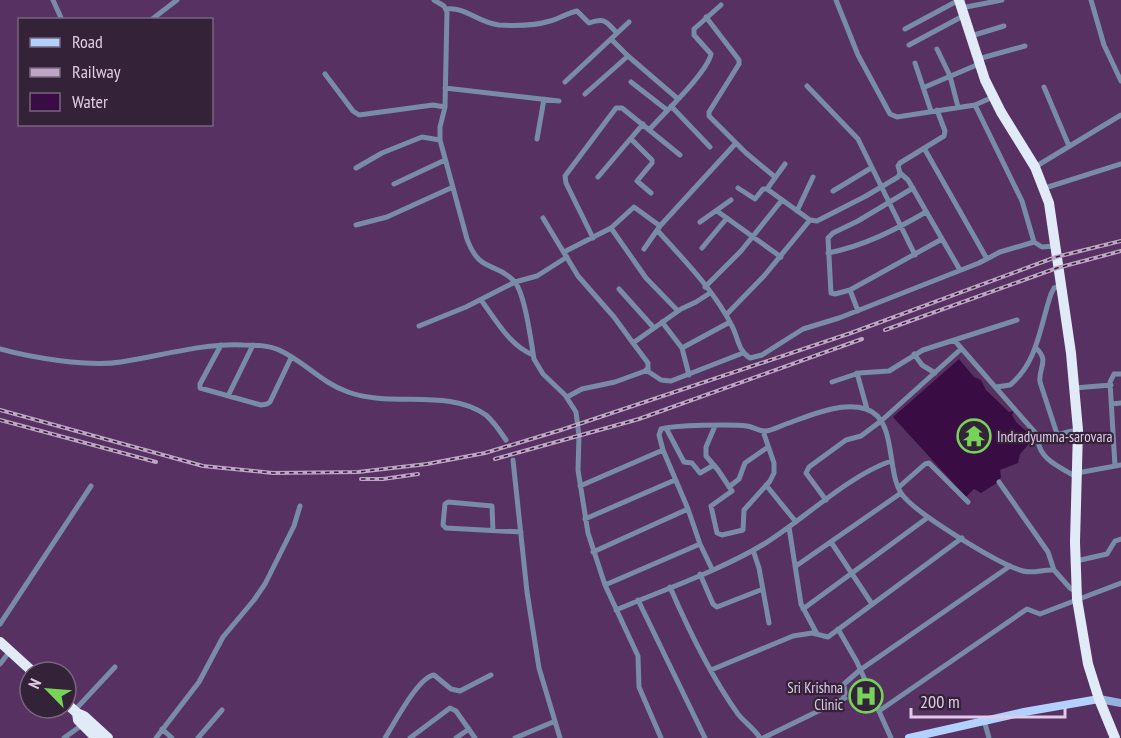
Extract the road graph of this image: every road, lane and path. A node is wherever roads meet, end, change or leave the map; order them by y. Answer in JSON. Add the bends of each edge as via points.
{"nodes":[{"id":1,"x":53,"y":0,"type":"edge"},
{"id":2,"x":177,"y":0,"type":"edge"},
{"id":3,"x":434,"y":0,"type":"edge"},
{"id":4,"x":836,"y":0,"type":"edge"},
{"id":5,"x":1002,"y":0,"type":"edge"},
{"id":6,"x":1091,"y":0,"type":"edge"},
{"id":7,"x":721,"y":5,"type":"dead end"},
{"id":8,"x":450,"y":6,"type":"edge"},
{"id":9,"x":961,"y":6,"type":"edge"},
{"id":10,"x":706,"y":17,"type":"junction"},
{"id":11,"x":61,"y":18,"type":"edge"},
{"id":12,"x":154,"y":18,"type":"edge"},
{"id":13,"x":629,"y":22,"type":"dead end"},
{"id":14,"x":1004,"y":26,"type":"dead end"},
{"id":15,"x":905,"y":29,"type":"dead end"},
{"id":16,"x":617,"y":33,"type":"junction"},
{"id":17,"x":970,"y":36,"type":"junction"},
{"id":18,"x":611,"y":39,"type":"junction"},
{"id":19,"x":909,"y":45,"type":"dead end"},
{"id":20,"x":1025,"y":46,"type":"dead end"},
{"id":21,"x":937,"y":49,"type":"dead end"},
{"id":22,"x":628,"y":57,"type":"junction"},
{"id":23,"x":978,"y":61,"type":"junction"},
{"id":24,"x":915,"y":63,"type":"dead end"},
{"id":25,"x":325,"y":74,"type":"dead end"},
{"id":26,"x":950,"y":76,"type":"junction"},
{"id":27,"x":1121,"y":81,"type":"edge"},
{"id":28,"x":565,"y":82,"type":"dead end"},
{"id":29,"x":631,"y":82,"type":"dead end"},
{"id":30,"x":807,"y":86,"type":"dead end"},
{"id":31,"x":925,"y":87,"type":"junction"},
{"id":32,"x":1044,"y":87,"type":"dead end"},
{"id":33,"x":445,"y":88,"type":"junction"},
{"id":34,"x":585,"y":94,"type":"dead end"},
{"id":35,"x":993,"y":98,"type":"junction"},
{"id":36,"x":544,"y":99,"type":"junction"},
{"id":37,"x":678,"y":99,"type":"junction"},
{"id":38,"x":559,"y":101,"type":"dead end"},
{"id":39,"x":975,"y":105,"type":"junction"},
{"id":40,"x":445,"y":107,"type":"junction"},
{"id":41,"x":958,"y":107,"type":"junction"},
{"id":42,"x":669,"y":108,"type":"junction"},
{"id":43,"x":934,"y":111,"type":"junction"},
{"id":44,"x":1121,"y":115,"type":"edge"},
{"id":45,"x":643,"y":124,"type":"junction"},
{"id":46,"x":650,"y":129,"type":"junction"},
{"id":47,"x":537,"y":139,"type":"dead end"},
{"id":48,"x":631,"y":139,"type":"junction"},
{"id":49,"x":440,"y":140,"type":"junction"},
{"id":50,"x":736,"y":143,"type":"junction"},
{"id":51,"x":1069,"y":146,"type":"junction"},
{"id":52,"x":710,"y":147,"type":"dead end"},
{"id":53,"x":924,"y":148,"type":"junction"},
{"id":54,"x":680,"y":155,"type":"dead end"},
{"id":55,"x":445,"y":160,"type":"junction"},
{"id":56,"x":785,"y":164,"type":"dead end"},
{"id":57,"x":1121,"y":164,"type":"edge"},
{"id":58,"x":1035,"y":166,"type":"junction"},
{"id":59,"x":356,"y":168,"type":"dead end"},
{"id":60,"x":871,"y":168,"type":"junction"},
{"id":61,"x":900,"y":173,"type":"junction"},
{"id":62,"x":598,"y":177,"type":"dead end"},
{"id":63,"x":775,"y":177,"type":"junction"},
{"id":64,"x":813,"y":177,"type":"dead end"},
{"id":65,"x":394,"y":184,"type":"dead end"},
{"id":66,"x":881,"y":187,"type":"junction"},
{"id":67,"x":453,"y":188,"type":"junction"},
{"id":68,"x":738,"y":188,"type":"dead end"},
{"id":69,"x":913,"y":188,"type":"junction"},
{"id":70,"x":1045,"y":188,"type":"junction"},
{"id":71,"x":767,"y":189,"type":"junction"},
{"id":72,"x":832,"y":191,"type":"dead end"},
{"id":73,"x":651,"y":193,"type":"dead end"},
{"id":74,"x":782,"y":200,"type":"junction"},
{"id":75,"x":731,"y":201,"type":"dead end"},
{"id":76,"x":889,"y":202,"type":"junction"},
{"id":77,"x":717,"y":210,"type":"junction"},
{"id":78,"x":797,"y":211,"type":"junction"},
{"id":79,"x":926,"y":212,"type":"junction"},
{"id":80,"x":543,"y":218,"type":"dead end"},
{"id":81,"x":727,"y":218,"type":"junction"},
{"id":82,"x":810,"y":220,"type":"junction"},
{"id":83,"x":700,"y":222,"type":"dead end"},
{"id":84,"x":356,"y":225,"type":"dead end"},
{"id":85,"x":901,"y":226,"type":"junction"},
{"id":86,"x":611,"y":228,"type":"junction"},
{"id":87,"x":658,"y":228,"type":"junction"},
{"id":88,"x":753,"y":237,"type":"junction"},
{"id":89,"x":593,"y":238,"type":"junction"},
{"id":90,"x":942,"y":239,"type":"junction"},
{"id":91,"x":1034,"y":242,"type":"junction"},
{"id":92,"x":1054,"y":246,"type":"junction"},
{"id":93,"x":702,"y":248,"type":"dead end"},
{"id":94,"x":644,"y":249,"type":"dead end"},
{"id":95,"x":828,"y":253,"type":"junction"},
{"id":96,"x":566,"y":255,"type":"junction"},
{"id":97,"x":915,"y":255,"type":"junction"},
{"id":98,"x":781,"y":257,"type":"junction"},
{"id":99,"x":987,"y":259,"type":"junction"},
{"id":100,"x":960,"y":270,"type":"junction"},
{"id":101,"x":515,"y":282,"type":"junction"},
{"id":102,"x":1061,"y":286,"type":"junction"},
{"id":103,"x":705,"y":287,"type":"junction"},
{"id":104,"x":619,"y":289,"type":"dead end"},
{"id":105,"x":850,"y":290,"type":"junction"},
{"id":106,"x":710,"y":293,"type":"junction"},
{"id":107,"x":481,"y":300,"type":"junction"},
{"id":108,"x":678,"y":311,"type":"junction"},
{"id":109,"x":858,"y":311,"type":"junction"},
{"id":110,"x":726,"y":315,"type":"junction"},
{"id":111,"x":1017,"y":320,"type":"dead end"},
{"id":112,"x":662,"y":322,"type":"junction"},
{"id":113,"x":730,"y":322,"type":"junction"},
{"id":114,"x":419,"y":326,"type":"dead end"},
{"id":115,"x":654,"y":328,"type":"junction"},
{"id":116,"x":955,"y":341,"type":"junction"},
{"id":117,"x":633,"y":343,"type":"junction"},
{"id":118,"x":221,"y":345,"type":"junction"},
{"id":119,"x":253,"y":345,"type":"junction"},
{"id":120,"x":682,"y":348,"type":"junction"},
{"id":121,"x":1036,"y":348,"type":"junction"},
{"id":122,"x":0,"y":349,"type":"edge"},
{"id":123,"x":962,"y":349,"type":"junction"},
{"id":124,"x":743,"y":353,"type":"junction"},
{"id":125,"x":914,"y":354,"type":"junction"},
{"id":126,"x":534,"y":355,"type":"junction"},
{"id":127,"x":291,"y":358,"type":"junction"},
{"id":128,"x":646,"y":370,"type":"junction"},
{"id":129,"x":935,"y":373,"type":"junction"},
{"id":130,"x":857,"y":374,"type":"junction"},
{"id":131,"x":1121,"y":374,"type":"edge"},
{"id":132,"x":689,"y":375,"type":"junction"},
{"id":133,"x":832,"y":382,"type":"dead end"},
{"id":134,"x":1111,"y":385,"type":"junction"},
{"id":135,"x":996,"y":387,"type":"junction"},
{"id":136,"x":1074,"y":388,"type":"junction"},
{"id":137,"x":228,"y":396,"type":"junction"},
{"id":138,"x":567,"y":397,"type":"junction"},
{"id":139,"x":1112,"y":404,"type":"junction"},
{"id":140,"x":1121,"y":404,"type":"edge"},
{"id":141,"x":867,"y":409,"type":"junction"},
{"id":142,"x":881,"y":421,"type":"junction"},
{"id":143,"x":715,"y":426,"type":"junction"},
{"id":144,"x":666,"y":428,"type":"junction"},
{"id":145,"x":1078,"y":430,"type":"junction"},
{"id":146,"x":763,"y":431,"type":"junction"},
{"id":147,"x":1057,"y":434,"type":"junction"},
{"id":148,"x":1038,"y":437,"type":"junction"},
{"id":149,"x":506,"y":440,"type":"dead end"},
{"id":150,"x":768,"y":447,"type":"junction"},
{"id":151,"x":663,"y":450,"type":"junction"},
{"id":152,"x":513,"y":460,"type":"dead end"},
{"id":153,"x":891,"y":461,"type":"junction"},
{"id":154,"x":714,"y":465,"type":"junction"},
{"id":155,"x":1118,"y":466,"type":"edge"},
{"id":156,"x":1077,"y":475,"type":"junction"},
{"id":157,"x":675,"y":480,"type":"junction"},
{"id":158,"x":999,"y":482,"type":"dead end"},
{"id":159,"x":766,"y":485,"type":"junction"},
{"id":160,"x":91,"y":486,"type":"dead end"},
{"id":161,"x":580,"y":486,"type":"junction"},
{"id":162,"x":729,"y":487,"type":"junction"},
{"id":163,"x":899,"y":487,"type":"junction"},
{"id":164,"x":902,"y":493,"type":"junction"},
{"id":165,"x":826,"y":500,"type":"junction"},
{"id":166,"x":968,"y":502,"type":"dead end"},
{"id":167,"x":300,"y":506,"type":"dead end"},
{"id":168,"x":688,"y":509,"type":"junction"},
{"id":169,"x":927,"y":518,"type":"junction"},
{"id":170,"x":585,"y":519,"type":"junction"},
{"id":171,"x":796,"y":522,"type":"junction"},
{"id":172,"x":789,"y":527,"type":"junction"},
{"id":173,"x":493,"y":531,"type":"junction"},
{"id":174,"x":521,"y":531,"type":"junction"},
{"id":175,"x":962,"y":538,"type":"junction"},
{"id":176,"x":1121,"y":539,"type":"edge"},
{"id":177,"x":831,"y":542,"type":"junction"},
{"id":178,"x":700,"y":544,"type":"junction"},
{"id":179,"x":753,"y":550,"type":"junction"},
{"id":180,"x":593,"y":552,"type":"junction"},
{"id":181,"x":1076,"y":561,"type":"junction"},
{"id":182,"x":796,"y":566,"type":"junction"},
{"id":183,"x":1010,"y":566,"type":"junction"},
{"id":184,"x":712,"y":569,"type":"junction"},
{"id":185,"x":1054,"y":570,"type":"junction"},
{"id":186,"x":851,"y":573,"type":"junction"},
{"id":187,"x":700,"y":574,"type":"junction"},
{"id":188,"x":1121,"y":583,"type":"edge"},
{"id":189,"x":605,"y":585,"type":"junction"},
{"id":190,"x":670,"y":587,"type":"junction"},
{"id":191,"x":763,"y":589,"type":"junction"},
{"id":192,"x":1077,"y":596,"type":"junction"},
{"id":193,"x":638,"y":600,"type":"junction"},
{"id":194,"x":872,"y":604,"type":"junction"},
{"id":195,"x":803,"y":609,"type":"junction"},
{"id":196,"x":616,"y":610,"type":"junction"},
{"id":197,"x":769,"y":623,"type":"dead end"},
{"id":198,"x":0,"y":624,"type":"edge"},
{"id":199,"x":838,"y":629,"type":"junction"},
{"id":200,"x":817,"y":634,"type":"junction"},
{"id":201,"x":0,"y":642,"type":"edge"},
{"id":202,"x":10,"y":651,"type":"junction"},
{"id":203,"x":20,"y":660,"type":"edge"},
{"id":204,"x":0,"y":664,"type":"edge"},
{"id":205,"x":115,"y":667,"type":"dead end"},
{"id":206,"x":711,"y":670,"type":"junction"},
{"id":207,"x":860,"y":670,"type":"junction"},
{"id":208,"x":491,"y":675,"type":"dead end"},
{"id":209,"x":1099,"y":699,"type":"junction"},
{"id":210,"x":78,"y":703,"type":"edge"},
{"id":211,"x":1121,"y":703,"type":"edge"},
{"id":212,"x":222,"y":710,"type":"dead end"},
{"id":213,"x":879,"y":711,"type":"junction"},
{"id":214,"x":78,"y":712,"type":"edge"},
{"id":215,"x":78,"y":720,"type":"edge"},
{"id":216,"x":984,"y":720,"type":"junction"},
{"id":217,"x":553,"y":723,"type":"junction"},
{"id":218,"x":82,"y":725,"type":"junction"},
{"id":219,"x":162,"y":729,"type":"junction"},
{"id":220,"x":469,"y":729,"type":"junction"},
{"id":221,"x":64,"y":738,"type":"edge"},
{"id":222,"x":96,"y":738,"type":"edge"},
{"id":223,"x":108,"y":738,"type":"edge"},
{"id":224,"x":156,"y":738,"type":"edge"},
{"id":225,"x":172,"y":738,"type":"edge"},
{"id":226,"x":198,"y":738,"type":"edge"},
{"id":227,"x":384,"y":738,"type":"edge"},
{"id":228,"x":410,"y":738,"type":"edge"},
{"id":229,"x":456,"y":738,"type":"edge"},
{"id":230,"x":475,"y":738,"type":"edge"},
{"id":231,"x":515,"y":738,"type":"edge"},
{"id":232,"x":560,"y":738,"type":"edge"},
{"id":233,"x":660,"y":738,"type":"edge"},
{"id":234,"x":705,"y":738,"type":"edge"},
{"id":235,"x":761,"y":738,"type":"edge"},
{"id":236,"x":891,"y":738,"type":"edge"},
{"id":237,"x":909,"y":738,"type":"edge"},
{"id":238,"x":989,"y":738,"type":"edge"},
{"id":239,"x":1115,"y":738,"type":"edge"}],
"edges":[{"from":1,"to":11,"type":"street"},
{"from":2,"to":12,"type":"street"},
{"from":3,"to":8,"type":"street"},
{"from":4,"to":43,"type":"street","via":[[858,55],[888,111],[897,117]]},
{"from":5,"to":9,"type":"street"},
{"from":6,"to":27,"type":"street","via":[[1104,45]]},
{"from":7,"to":10,"type":"street"},
{"from":8,"to":16,"type":"street","via":[[483,22],[525,26],[577,11],[589,23],[604,20]]},
{"from":8,"to":33,"type":"street"},
{"from":9,"to":15,"type":"street"},
{"from":9,"to":17,"type":"highway"},
{"from":9,"to":19,"type":"street"},
{"from":10,"to":37,"type":"street","via":[[693,32],[711,56]]},
{"from":10,"to":50,"type":"street","via":[[739,60],[709,115]]},
{"from":13,"to":16,"type":"street"},
{"from":14,"to":17,"type":"street"},
{"from":16,"to":18,"type":"street"},
{"from":17,"to":23,"type":"highway"},
{"from":18,"to":22,"type":"street"},
{"from":18,"to":28,"type":"street"},
{"from":20,"to":23,"type":"street"},
{"from":21,"to":26,"type":"street"},
{"from":22,"to":34,"type":"street"},
{"from":22,"to":37,"type":"street"},
{"from":23,"to":26,"type":"street"},
{"from":23,"to":35,"type":"highway"},
{"from":24,"to":31,"type":"street"},
{"from":25,"to":40,"type":"street","via":[[359,115],[433,105]]},
{"from":26,"to":31,"type":"street"},
{"from":26,"to":41,"type":"street"},
{"from":29,"to":42,"type":"street"},
{"from":30,"to":60,"type":"street","via":[[858,139]]},
{"from":31,"to":43,"type":"street"},
{"from":32,"to":51,"type":"street"},
{"from":33,"to":36,"type":"street"},
{"from":33,"to":40,"type":"street"},
{"from":35,"to":39,"type":"street"},
{"from":35,"to":58,"type":"highway"},
{"from":36,"to":38,"type":"street"},
{"from":36,"to":47,"type":"street"},
{"from":37,"to":42,"type":"street"},
{"from":39,"to":41,"type":"street"},
{"from":39,"to":91,"type":"street","via":[[1022,201]]},
{"from":40,"to":49,"type":"street"},
{"from":41,"to":43,"type":"street"},
{"from":42,"to":46,"type":"street"},
{"from":42,"to":52,"type":"street"},
{"from":43,"to":53,"type":"street","via":[[945,134]]},
{"from":44,"to":51,"type":"street"},
{"from":45,"to":46,"type":"street"},
{"from":45,"to":48,"type":"street"},
{"from":45,"to":89,"type":"street","via":[[618,107],[565,176]]},
{"from":46,"to":54,"type":"street"},
{"from":48,"to":62,"type":"street"},
{"from":48,"to":73,"type":"street","via":[[652,160],[637,181]]},
{"from":49,"to":55,"type":"street"},
{"from":49,"to":59,"type":"street","via":[[422,136]]},
{"from":50,"to":63,"type":"street"},
{"from":50,"to":87,"type":"street"},
{"from":51,"to":58,"type":"street"},
{"from":53,"to":61,"type":"street","via":[[900,163]]},
{"from":53,"to":99,"type":"street"},
{"from":55,"to":65,"type":"street"},
{"from":55,"to":67,"type":"street"},
{"from":56,"to":63,"type":"street"},
{"from":57,"to":70,"type":"street"},
{"from":58,"to":70,"type":"highway"},
{"from":60,"to":66,"type":"street"},
{"from":60,"to":72,"type":"street"},
{"from":61,"to":66,"type":"street"},
{"from":61,"to":69,"type":"street"},
{"from":63,"to":71,"type":"street"},
{"from":64,"to":78,"type":"street"},
{"from":66,"to":76,"type":"street"},
{"from":66,"to":82,"type":"street","via":[[830,216]]},
{"from":67,"to":84,"type":"street","via":[[387,217]]},
{"from":67,"to":101,"type":"street","via":[[476,256]]},
{"from":68,"to":71,"type":"street","via":[[755,199]]},
{"from":69,"to":76,"type":"street"},
{"from":69,"to":79,"type":"street"},
{"from":70,"to":92,"type":"highway"},
{"from":71,"to":74,"type":"street"},
{"from":74,"to":78,"type":"street"},
{"from":74,"to":88,"type":"street"},
{"from":75,"to":77,"type":"street"},
{"from":76,"to":85,"type":"street"},
{"from":76,"to":95,"type":"street","via":[[833,233],[827,240]]},
{"from":77,"to":81,"type":"street"},
{"from":77,"to":83,"type":"street"},
{"from":78,"to":82,"type":"street"},
{"from":79,"to":85,"type":"street"},
{"from":79,"to":90,"type":"street"},
{"from":80,"to":96,"type":"street"},
{"from":81,"to":88,"type":"street"},
{"from":81,"to":93,"type":"street"},
{"from":82,"to":98,"type":"street"},
{"from":85,"to":95,"type":"street","via":[[864,244]]},
{"from":85,"to":97,"type":"street"},
{"from":86,"to":87,"type":"street","via":[[634,207]]},
{"from":86,"to":89,"type":"street"},
{"from":86,"to":108,"type":"street","via":[[646,278]]},
{"from":87,"to":94,"type":"street"},
{"from":87,"to":103,"type":"street"},
{"from":88,"to":98,"type":"street"},
{"from":88,"to":103,"type":"street"},
{"from":89,"to":96,"type":"street"},
{"from":90,"to":97,"type":"street"},
{"from":90,"to":100,"type":"street"},
{"from":91,"to":92,"type":"street","via":[[1042,248]]},
{"from":91,"to":99,"type":"street"},
{"from":92,"to":102,"type":"highway"},
{"from":95,"to":105,"type":"street","via":[[831,293]]},
{"from":96,"to":101,"type":"street","via":[[537,276]]},
{"from":96,"to":117,"type":"street","via":[[587,288]]},
{"from":97,"to":105,"type":"street"},
{"from":98,"to":110,"type":"street"},
{"from":99,"to":100,"type":"street"},
{"from":100,"to":109,"type":"street"},
{"from":101,"to":107,"type":"street"},
{"from":101,"to":126,"type":"street"},
{"from":102,"to":121,"type":"street","via":[[1051,294]]},
{"from":102,"to":136,"type":"highway"},
{"from":103,"to":106,"type":"street"},
{"from":104,"to":115,"type":"street"},
{"from":105,"to":109,"type":"street"},
{"from":106,"to":108,"type":"street"},
{"from":106,"to":110,"type":"street"},
{"from":107,"to":114,"type":"street"},
{"from":107,"to":126,"type":"street","via":[[515,344]]},
{"from":108,"to":112,"type":"street"},
{"from":109,"to":124,"type":"street","via":[[803,329],[753,358]]},
{"from":110,"to":113,"type":"street"},
{"from":111,"to":116,"type":"street"},
{"from":112,"to":115,"type":"street"},
{"from":112,"to":120,"type":"street"},
{"from":113,"to":120,"type":"street"},
{"from":113,"to":124,"type":"street"},
{"from":115,"to":117,"type":"street"},
{"from":116,"to":123,"type":"street"},
{"from":116,"to":125,"type":"street"},
{"from":117,"to":128,"type":"street","via":[[648,363]]},
{"from":118,"to":119,"type":"street"},
{"from":118,"to":122,"type":"street","via":[[121,362],[88,363]]},
{"from":118,"to":137,"type":"street","via":[[200,386]]},
{"from":119,"to":127,"type":"street","via":[[278,350]]},
{"from":119,"to":137,"type":"street"},
{"from":120,"to":132,"type":"street"},
{"from":121,"to":135,"type":"street","via":[[1014,381]]},
{"from":121,"to":147,"type":"street","via":[[1044,363],[1040,382]]},
{"from":123,"to":129,"type":"street"},
{"from":123,"to":135,"type":"street"},
{"from":124,"to":132,"type":"street"},
{"from":125,"to":129,"type":"street"},
{"from":125,"to":130,"type":"street","via":[[889,371]]},
{"from":126,"to":138,"type":"street","via":[[543,374]]},
{"from":127,"to":137,"type":"street","via":[[267,404]]},
{"from":127,"to":149,"type":"street","via":[[322,380],[350,393],[383,399],[446,401],[474,409],[488,417]]},
{"from":128,"to":132,"type":"street","via":[[666,381]]},
{"from":128,"to":138,"type":"street"},
{"from":129,"to":142,"type":"street"},
{"from":130,"to":133,"type":"street"},
{"from":130,"to":141,"type":"street"},
{"from":131,"to":134,"type":"street","via":[[1112,376]]},
{"from":134,"to":136,"type":"street"},
{"from":134,"to":139,"type":"street"},
{"from":135,"to":148,"type":"street"},
{"from":136,"to":145,"type":"highway"},
{"from":138,"to":161,"type":"street","via":[[578,424]]},
{"from":139,"to":140,"type":"street"},
{"from":139,"to":155,"type":"street"},
{"from":141,"to":142,"type":"street"},
{"from":141,"to":146,"type":"street","via":[[830,410]]},
{"from":142,"to":153,"type":"street"},
{"from":142,"to":165,"type":"street","via":[[861,436],[846,440],[807,469]]},
{"from":143,"to":144,"type":"street"},
{"from":143,"to":146,"type":"street","via":[[746,426]]},
{"from":143,"to":154,"type":"street","via":[[705,452]]},
{"from":144,"to":151,"type":"street","via":[[660,431]]},
{"from":144,"to":154,"type":"street","via":[[684,462],[692,463],[700,473]]},
{"from":145,"to":147,"type":"street"},
{"from":145,"to":156,"type":"highway"},
{"from":146,"to":150,"type":"street"},
{"from":147,"to":148,"type":"street"},
{"from":148,"to":156,"type":"street","via":[[1038,444],[1055,465]]},
{"from":150,"to":159,"type":"street","via":[[775,469]]},
{"from":150,"to":162,"type":"street","via":[[745,463],[739,479]]},
{"from":151,"to":157,"type":"street"},
{"from":151,"to":161,"type":"street"},
{"from":152,"to":174,"type":"street"},
{"from":153,"to":163,"type":"street"},
{"from":153,"to":165,"type":"street","via":[[868,470]]},
{"from":154,"to":162,"type":"street"},
{"from":155,"to":156,"type":"street"},
{"from":156,"to":181,"type":"highway"},
{"from":157,"to":168,"type":"street"},
{"from":157,"to":170,"type":"street"},
{"from":158,"to":185,"type":"street","via":[[1048,552]]},
{"from":159,"to":162,"type":"street","via":[[744,510],[742,530],[720,535],[711,506],[732,493]]},
{"from":159,"to":171,"type":"street"},
{"from":160,"to":198,"type":"street"},
{"from":161,"to":170,"type":"street"},
{"from":163,"to":164,"type":"street"},
{"from":163,"to":166,"type":"street","via":[[928,463]]},
{"from":164,"to":169,"type":"street"},
{"from":164,"to":177,"type":"street"},
{"from":165,"to":171,"type":"street"},
{"from":167,"to":219,"type":"street","via":[[265,584],[223,637],[199,682]]},
{"from":168,"to":178,"type":"street"},
{"from":168,"to":180,"type":"street"},
{"from":169,"to":175,"type":"street"},
{"from":169,"to":186,"type":"street"},
{"from":170,"to":180,"type":"street"},
{"from":171,"to":172,"type":"street"},
{"from":172,"to":179,"type":"street"},
{"from":172,"to":182,"type":"street"},
{"from":173,"to":173,"type":"street","via":[[492,506],[445,504],[446,528]]},
{"from":173,"to":174,"type":"street"},
{"from":174,"to":217,"type":"street","via":[[539,668]]},
{"from":175,"to":183,"type":"street"},
{"from":175,"to":194,"type":"street"},
{"from":176,"to":181,"type":"street","via":[[1115,541],[1107,554]]},
{"from":177,"to":182,"type":"street"},
{"from":177,"to":186,"type":"street"},
{"from":178,"to":184,"type":"street"},
{"from":178,"to":189,"type":"street"},
{"from":179,"to":184,"type":"street"},
{"from":179,"to":191,"type":"street"},
{"from":180,"to":189,"type":"street"},
{"from":181,"to":192,"type":"highway"},
{"from":182,"to":195,"type":"street"},
{"from":183,"to":185,"type":"street","via":[[1029,573]]},
{"from":183,"to":207,"type":"street"},
{"from":184,"to":187,"type":"street"},
{"from":185,"to":192,"type":"street"},
{"from":186,"to":194,"type":"street"},
{"from":186,"to":195,"type":"street"},
{"from":187,"to":190,"type":"street"},
{"from":187,"to":191,"type":"street","via":[[717,607]]},
{"from":188,"to":192,"type":"street"},
{"from":189,"to":196,"type":"street"},
{"from":190,"to":193,"type":"street"},
{"from":190,"to":206,"type":"street"},
{"from":191,"to":197,"type":"street"},
{"from":192,"to":209,"type":"highway","via":[[1088,664]]},
{"from":192,"to":213,"type":"street","via":[[1040,614],[1025,610]]},
{"from":193,"to":196,"type":"street"},
{"from":193,"to":234,"type":"street"},
{"from":194,"to":199,"type":"street"},
{"from":195,"to":200,"type":"street"},
{"from":196,"to":233,"type":"street","via":[[638,656],[639,687]]},
{"from":199,"to":200,"type":"street","via":[[826,638]]},
{"from":199,"to":207,"type":"street"},
{"from":200,"to":206,"type":"street","via":[[793,636]]},
{"from":201,"to":202,"type":"highway"},
{"from":202,"to":203,"type":"highway"},
{"from":202,"to":204,"type":"street"},
{"from":205,"to":210,"type":"street"},
{"from":206,"to":235,"type":"street","via":[[738,714]]},
{"from":207,"to":213,"type":"street"},
{"from":207,"to":235,"type":"street","via":[[844,684],[845,698]]},
{"from":208,"to":227,"type":"street","via":[[460,691],[451,689],[435,675],[429,676]]},
{"from":209,"to":211,"type":"main road"},
{"from":209,"to":216,"type":"main road"},
{"from":209,"to":239,"type":"highway"},
{"from":212,"to":226,"type":"street"},
{"from":213,"to":236,"type":"street"},
{"from":214,"to":223,"type":"highway"},
{"from":215,"to":218,"type":"highway"},
{"from":216,"to":237,"type":"main road"},
{"from":216,"to":238,"type":"street"},
{"from":217,"to":231,"type":"street"},
{"from":217,"to":232,"type":"street"},
{"from":218,"to":221,"type":"street"},
{"from":218,"to":222,"type":"highway"},
{"from":219,"to":224,"type":"street"},
{"from":219,"to":225,"type":"street"},
{"from":220,"to":228,"type":"street","via":[[450,708]]},
{"from":220,"to":229,"type":"street"},
{"from":220,"to":230,"type":"street"}]}
